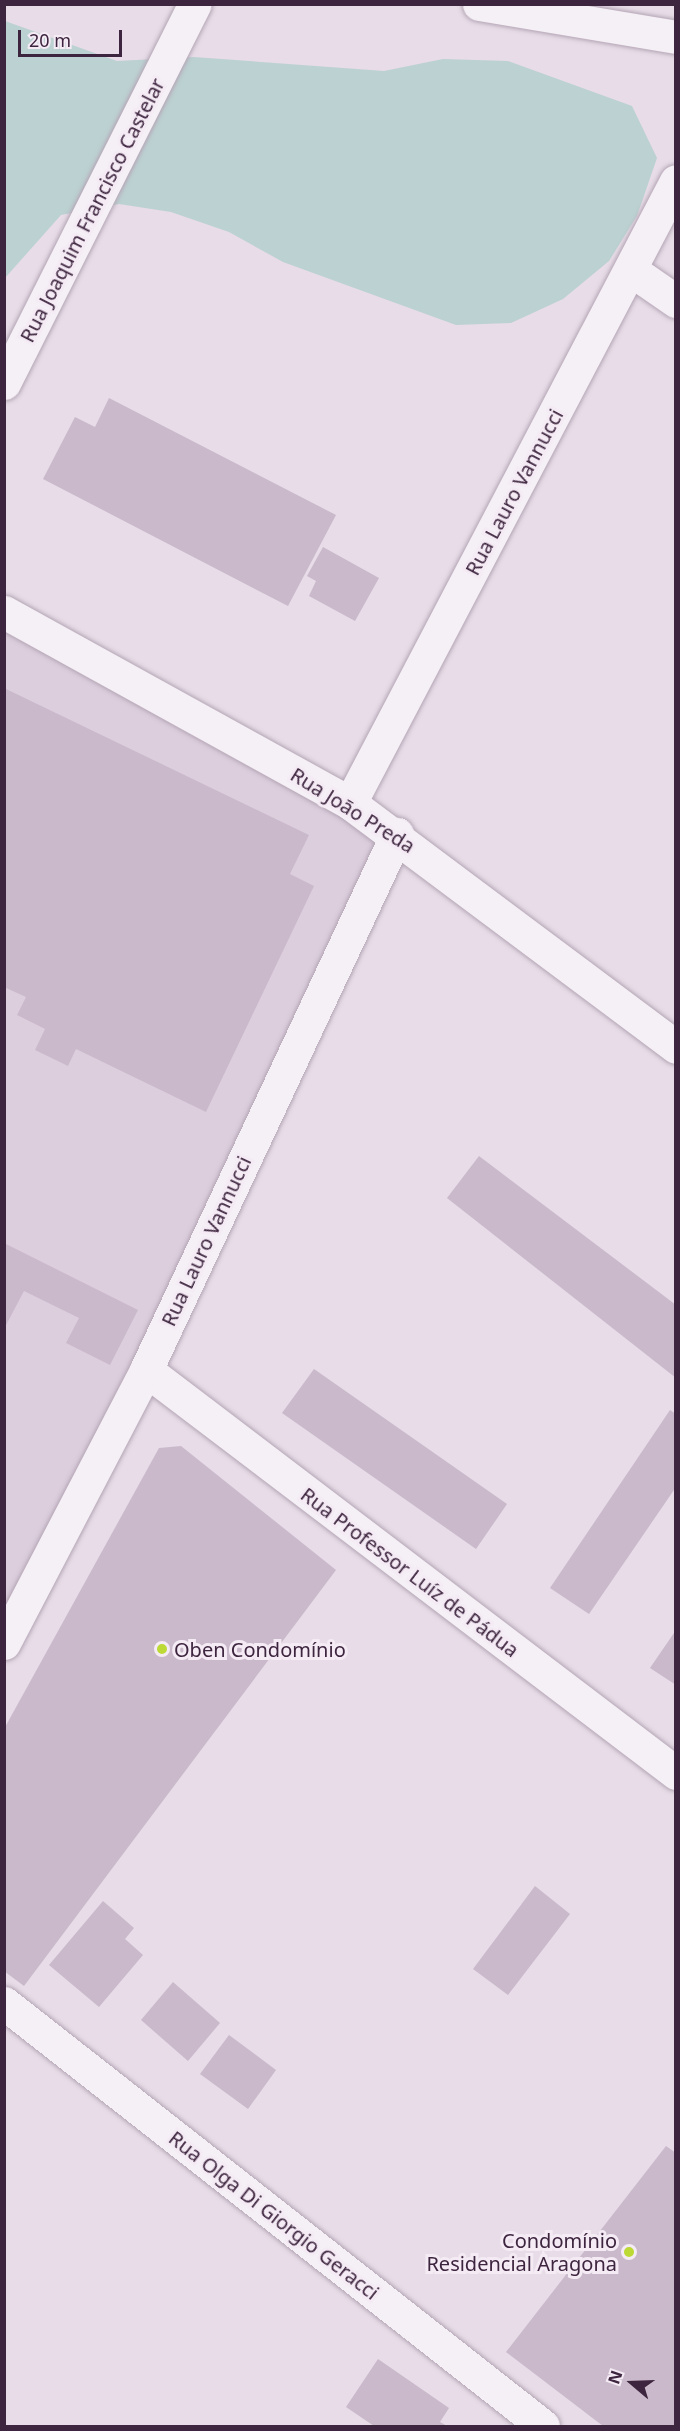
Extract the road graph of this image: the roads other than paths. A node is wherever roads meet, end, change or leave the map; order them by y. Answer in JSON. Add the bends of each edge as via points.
{"nodes":[{"id":1,"x":195,"y":4,"type":"edge"},
{"id":2,"x":479,"y":4,"type":"edge"},
{"id":3,"x":675,"y":37,"type":"edge"},
{"id":4,"x":675,"y":181,"type":"edge"},
{"id":5,"x":631,"y":270,"type":"junction"},
{"id":6,"x":675,"y":302,"type":"edge"},
{"id":7,"x":4,"y":383,"type":"edge"},
{"id":8,"x":4,"y":612,"type":"edge"},
{"id":9,"x":350,"y":803,"type":"junction"},
{"id":10,"x":397,"y":834,"type":"junction"},
{"id":11,"x":675,"y":1047,"type":"edge"},
{"id":12,"x":146,"y":1370,"type":"junction"},
{"id":13,"x":4,"y":1643,"type":"edge"},
{"id":14,"x":675,"y":1773,"type":"edge"},
{"id":15,"x":4,"y":2003,"type":"edge"},
{"id":16,"x":543,"y":2427,"type":"edge"}],
"edges":[{"from":1,"to":7,"type":"street","name":"Rua Joaquim Francisco Castelar"},
{"from":2,"to":3,"type":"street"},
{"from":4,"to":5,"type":"street","name":"Rua Lauro Vannucci"},
{"from":5,"to":6,"type":"street"},
{"from":5,"to":9,"type":"street","name":"Rua Lauro Vannucci"},
{"from":8,"to":9,"type":"street","name":"Rua João Preda"},
{"from":9,"to":10,"type":"street","name":"Rua João Preda"},
{"from":10,"to":11,"type":"street","name":"Rua João Preda"},
{"from":10,"to":12,"type":"street","name":"Rua Lauro Vannucci"},
{"from":12,"to":13,"type":"street","name":"Rua Lauro Vannucci"},
{"from":12,"to":14,"type":"street","name":"Rua Professor Luíz de Pádua"},
{"from":15,"to":16,"type":"street","name":"Rua Olga Di Giorgio Geracci"}]}
